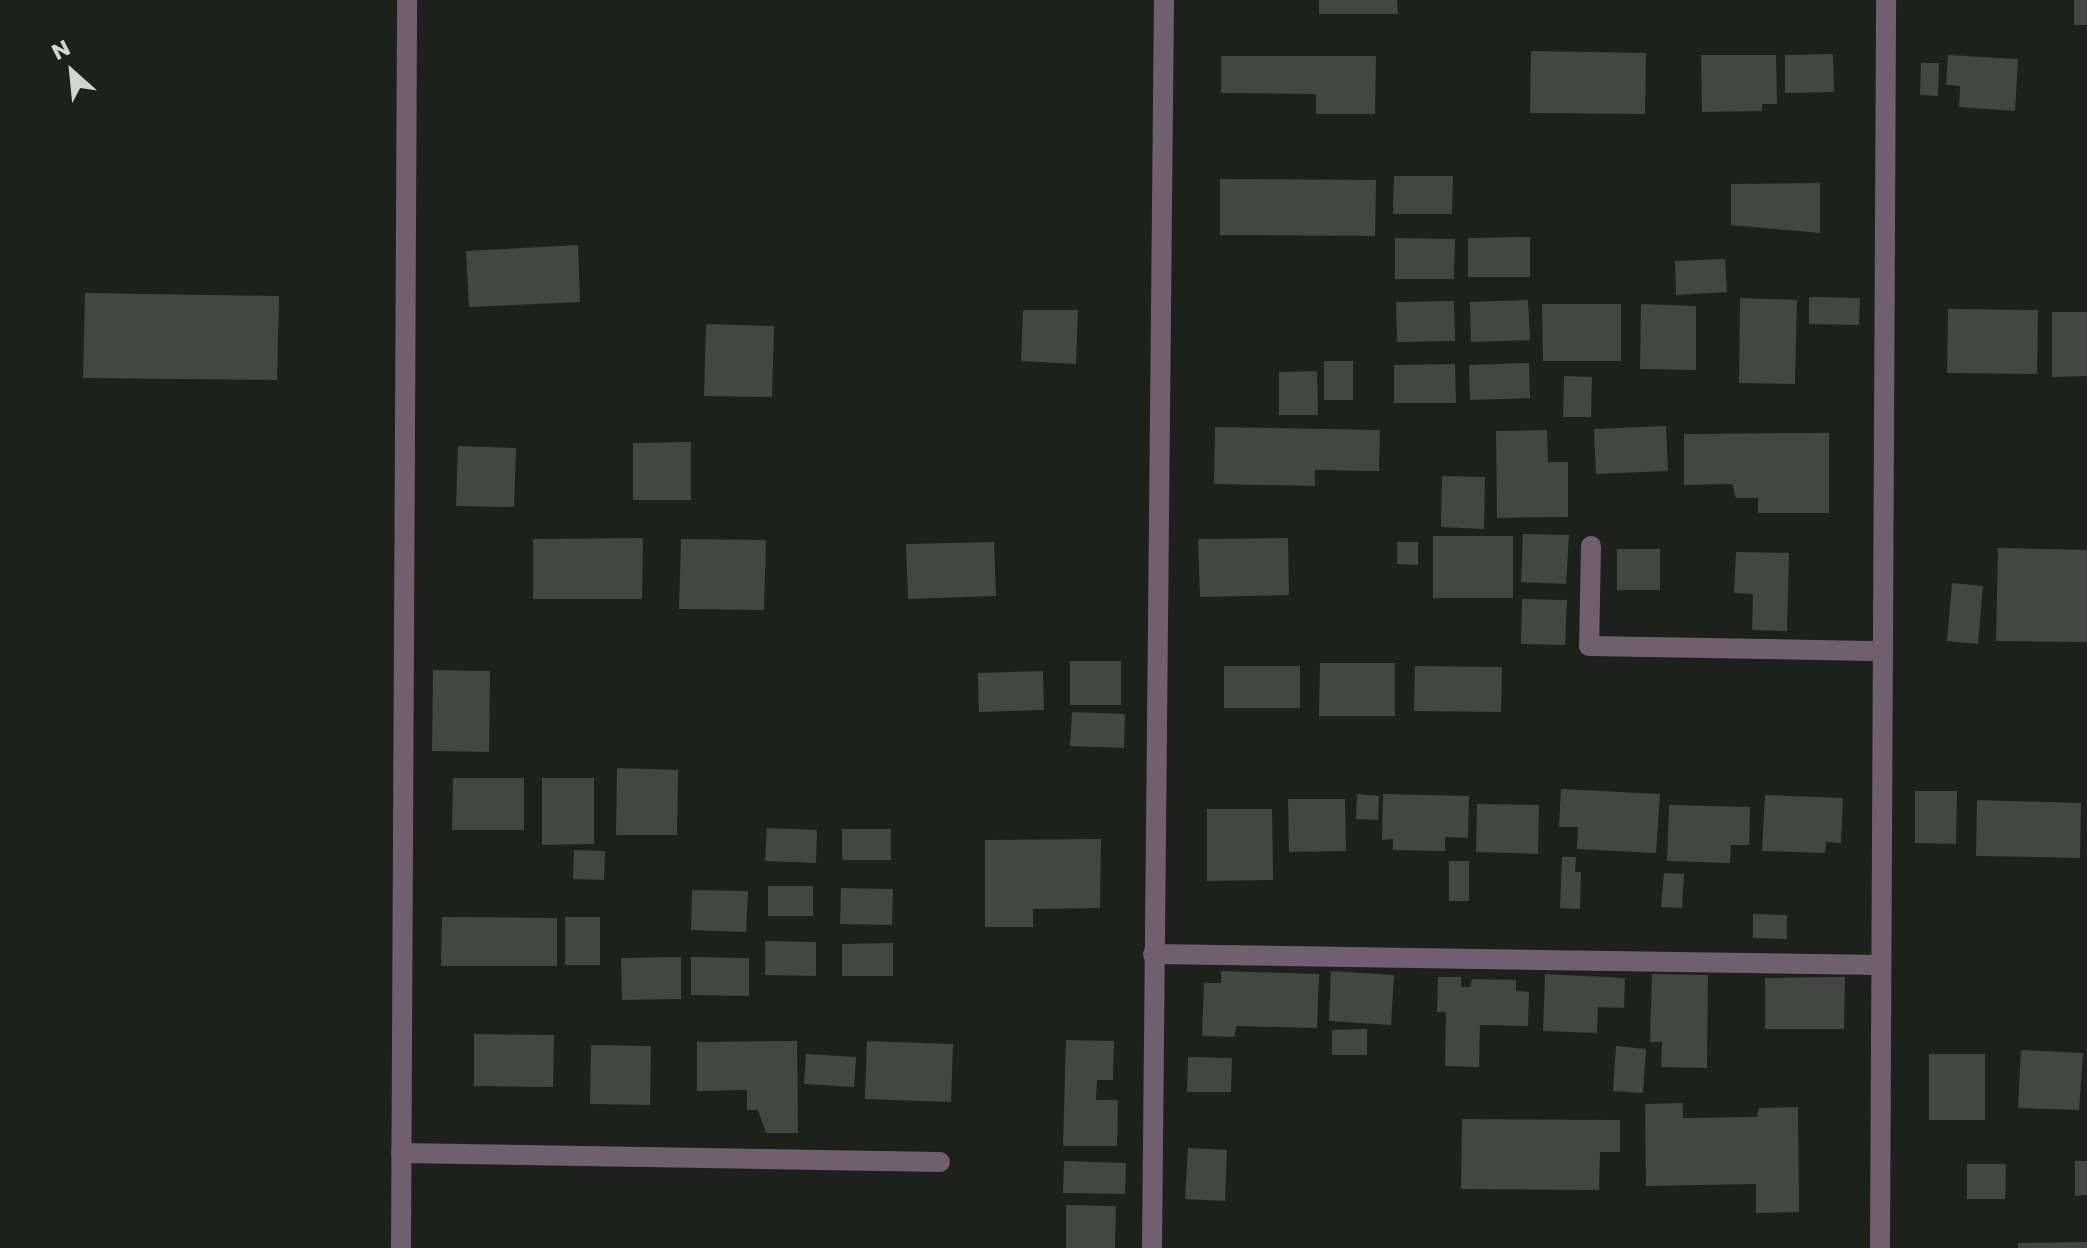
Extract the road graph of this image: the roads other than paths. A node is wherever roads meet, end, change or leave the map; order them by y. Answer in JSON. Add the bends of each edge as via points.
{"nodes":[{"id":1,"x":407,"y":0,"type":"edge"},
{"id":2,"x":1164,"y":0,"type":"edge"},
{"id":3,"x":1886,"y":0,"type":"edge"},
{"id":4,"x":1591,"y":546,"type":"dead end"},
{"id":5,"x":1883,"y":651,"type":"junction"},
{"id":6,"x":1153,"y":954,"type":"junction"},
{"id":7,"x":1881,"y":965,"type":"junction"},
{"id":8,"x":401,"y":1153,"type":"junction"},
{"id":9,"x":940,"y":1162,"type":"dead end"},
{"id":10,"x":401,"y":1248,"type":"edge"},
{"id":11,"x":1152,"y":1248,"type":"edge"},
{"id":12,"x":1880,"y":1248,"type":"edge"}],
"edges":[{"from":1,"to":8,"type":"street"},
{"from":2,"to":6,"type":"street"},
{"from":3,"to":5,"type":"street"},
{"from":4,"to":5,"type":"street","via":[[1589,646]]},
{"from":5,"to":7,"type":"street"},
{"from":6,"to":7,"type":"street"},
{"from":6,"to":11,"type":"street"},
{"from":7,"to":12,"type":"street"},
{"from":8,"to":9,"type":"street"},
{"from":8,"to":10,"type":"street"}]}
